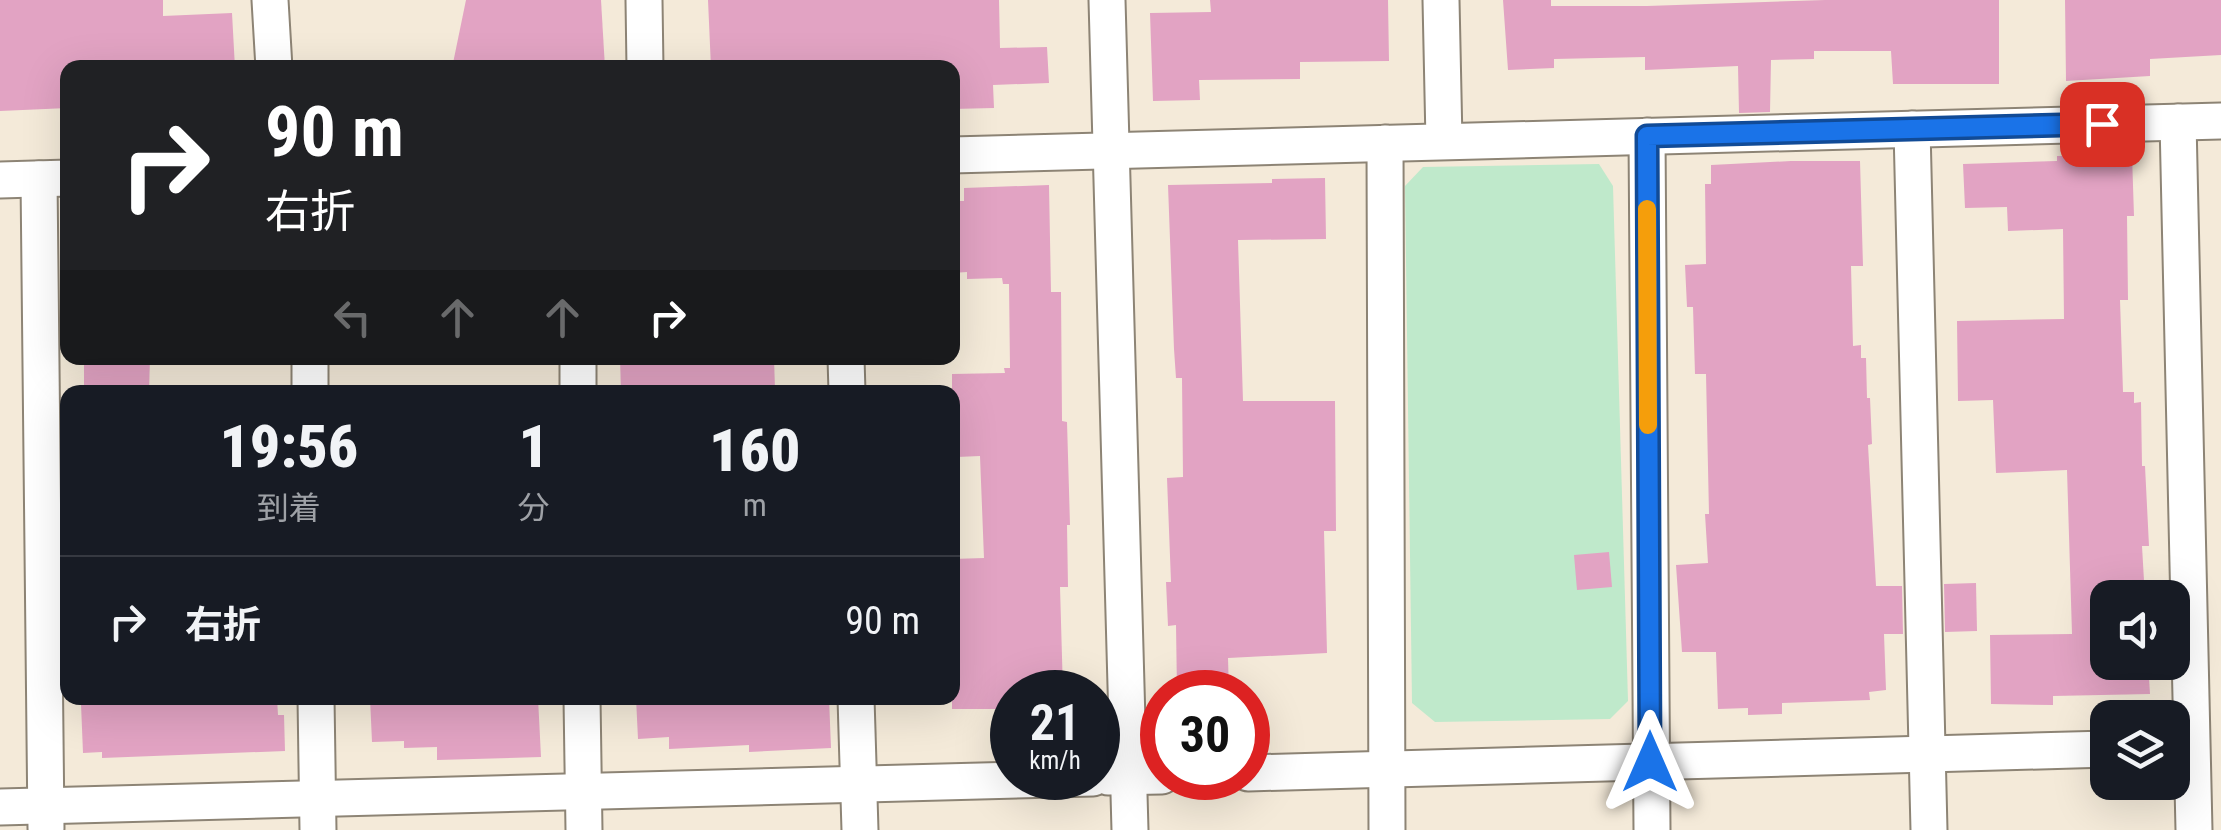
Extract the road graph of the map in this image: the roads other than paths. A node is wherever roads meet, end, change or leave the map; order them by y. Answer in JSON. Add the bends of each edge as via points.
{"nodes":[{"id":1,"x":270,"y":0,"type":"edge"},
{"id":2,"x":644,"y":0,"type":"edge"},
{"id":3,"x":1107,"y":0,"type":"edge"},
{"id":4,"x":1441,"y":0,"type":"edge"},
{"id":5,"x":274,"y":60,"type":"edge"},
{"id":6,"x":645,"y":60,"type":"edge"},
{"id":7,"x":2221,"y":121,"type":"edge"},
{"id":8,"x":2178,"y":122,"type":"junction"},
{"id":9,"x":1912,"y":129,"type":"junction"},
{"id":10,"x":1647,"y":136,"type":"junction"},
{"id":11,"x":1444,"y":141,"type":"junction"},
{"id":12,"x":1386,"y":143,"type":"junction"},
{"id":13,"x":1111,"y":150,"type":"junction"},
{"id":14,"x":960,"y":155,"type":"edge"},
{"id":15,"x":53,"y":179,"type":"edge"},
{"id":16,"x":0,"y":180,"type":"edge"},
{"id":17,"x":1118,"y":670,"type":"edge"},
{"id":18,"x":316,"y":705,"type":"edge"},
{"id":19,"x":582,"y":705,"type":"edge"},
{"id":20,"x":856,"y":705,"type":"edge"},
{"id":21,"x":2195,"y":746,"type":"edge"},
{"id":22,"x":2090,"y":749,"type":"edge"},
{"id":23,"x":1927,"y":754,"type":"junction"},
{"id":24,"x":1650,"y":762,"type":"junction"},
{"id":25,"x":1385,"y":769,"type":"junction"},
{"id":26,"x":1270,"y":772,"type":"edge"},
{"id":27,"x":1120,"y":777,"type":"edge"},
{"id":28,"x":990,"y":780,"type":"edge"},
{"id":29,"x":859,"y":784,"type":"junction"},
{"id":30,"x":583,"y":792,"type":"junction"},
{"id":31,"x":0,"y":807,"type":"edge"},
{"id":32,"x":318,"y":814,"type":"edge"},
{"id":33,"x":46,"y":818,"type":"edge"},
{"id":34,"x":584,"y":830,"type":"edge"},
{"id":35,"x":860,"y":830,"type":"edge"},
{"id":36,"x":1130,"y":830,"type":"edge"},
{"id":37,"x":1386,"y":830,"type":"edge"},
{"id":38,"x":1652,"y":830,"type":"edge"},
{"id":39,"x":1930,"y":830,"type":"edge"},
{"id":40,"x":2194,"y":830,"type":"edge"}],
"edges":[{"from":1,"to":5,"type":"street"},
{"from":2,"to":6,"type":"street"},
{"from":3,"to":13,"type":"street"},
{"from":4,"to":11,"type":"street"},
{"from":7,"to":8,"type":"street"},
{"from":8,"to":9,"type":"street"},
{"from":8,"to":21,"type":"street"},
{"from":9,"to":10,"type":"street"},
{"from":9,"to":23,"type":"street"},
{"from":10,"to":11,"type":"street"},
{"from":10,"to":24,"type":"street"},
{"from":11,"to":12,"type":"street"},
{"from":12,"to":13,"type":"street"},
{"from":12,"to":25,"type":"street"},
{"from":13,"to":14,"type":"street"},
{"from":13,"to":17,"type":"street"},
{"from":15,"to":16,"type":"street"},
{"from":15,"to":33,"type":"street"},
{"from":18,"to":32,"type":"street"},
{"from":19,"to":30,"type":"street"},
{"from":20,"to":29,"type":"street"},
{"from":21,"to":40,"type":"street"},
{"from":22,"to":23,"type":"street"},
{"from":23,"to":24,"type":"street"},
{"from":23,"to":39,"type":"street"},
{"from":24,"to":25,"type":"street"},
{"from":24,"to":38,"type":"street"},
{"from":25,"to":26,"type":"street"},
{"from":25,"to":37,"type":"street"},
{"from":27,"to":36,"type":"street"},
{"from":28,"to":29,"type":"street"},
{"from":29,"to":30,"type":"street"},
{"from":29,"to":35,"type":"street"},
{"from":30,"to":32,"type":"street"},
{"from":30,"to":34,"type":"street"},
{"from":31,"to":33,"type":"street"},
{"from":32,"to":33,"type":"street"}]}
